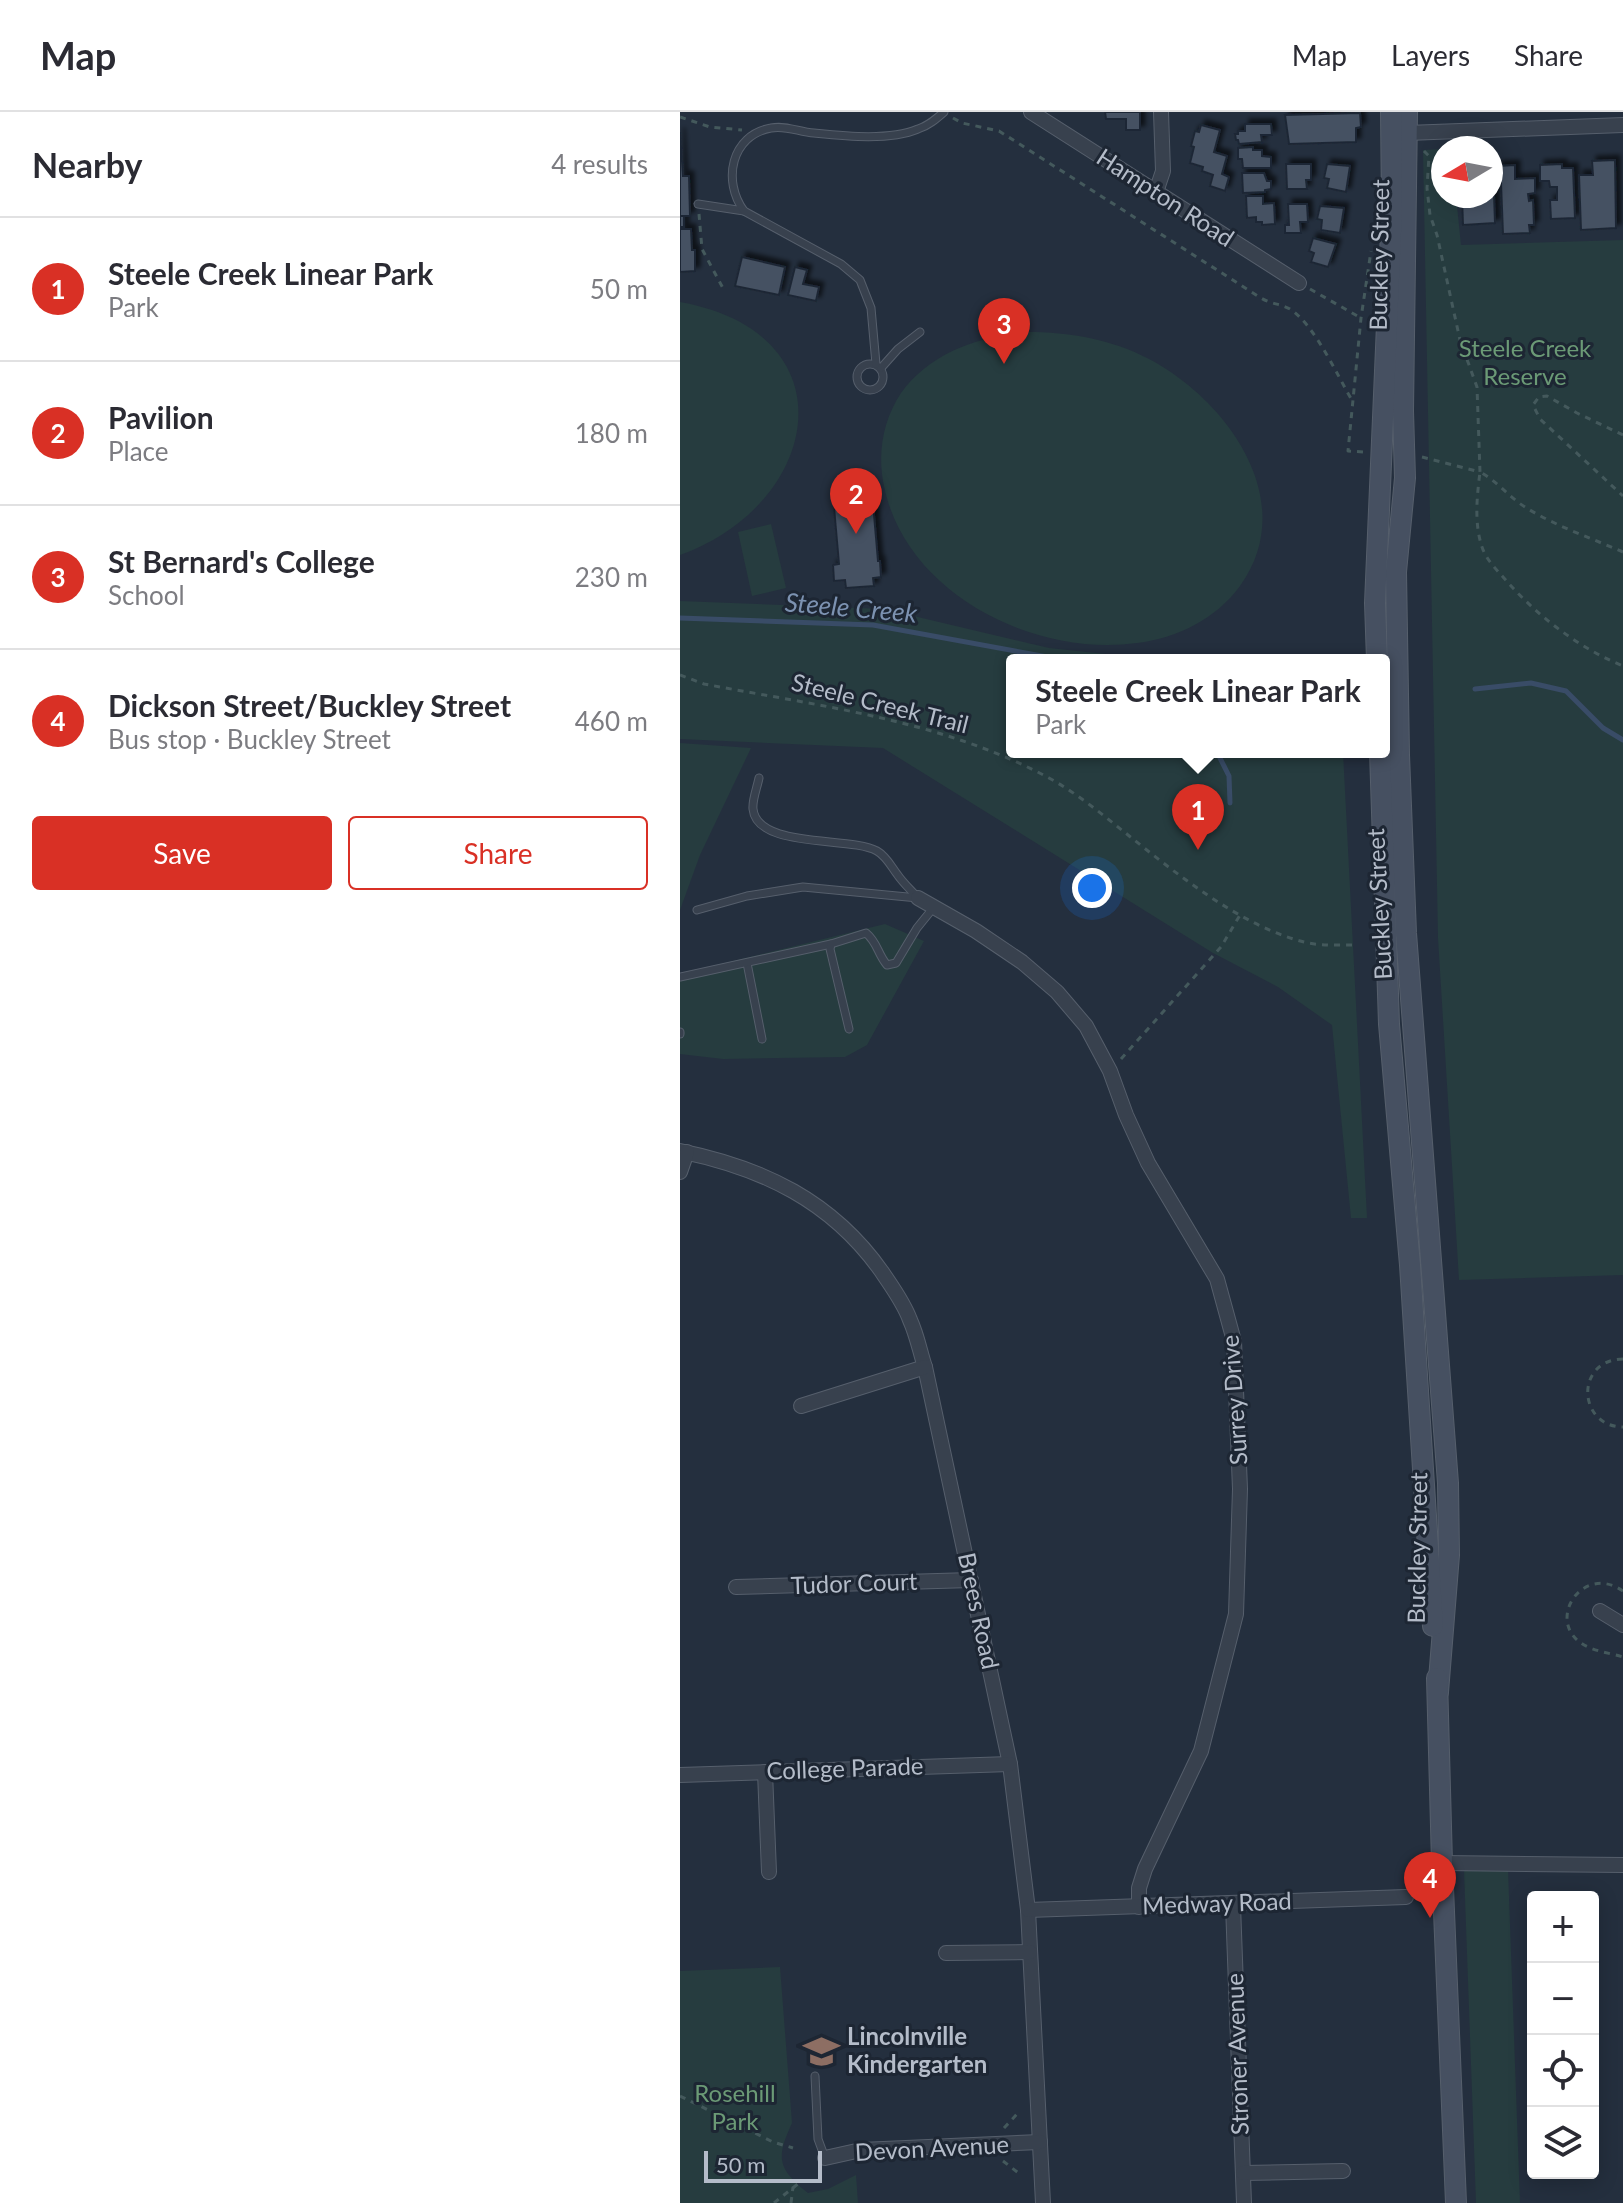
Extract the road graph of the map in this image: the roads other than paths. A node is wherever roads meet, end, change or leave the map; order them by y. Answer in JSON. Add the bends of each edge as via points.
{"nodes":[{"id":1,"x":944,"y":112,"type":"edge"},
{"id":2,"x":1031,"y":112,"type":"edge"},
{"id":3,"x":1161,"y":112,"type":"edge"},
{"id":4,"x":1391,"y":112,"type":"edge"},
{"id":5,"x":1407,"y":112,"type":"edge"},
{"id":6,"x":1615,"y":121,"type":"edge"},
{"id":7,"x":1407,"y":133,"type":"junction"},
{"id":8,"x":1156,"y":192,"type":"junction"},
{"id":9,"x":698,"y":204,"type":"road end"},
{"id":10,"x":744,"y":211,"type":"junction"},
{"id":11,"x":1299,"y":283,"type":"road end"},
{"id":12,"x":920,"y":332,"type":"dead end"},
{"id":13,"x":874,"y":340,"type":"junction"},
{"id":14,"x":864,"y":366,"type":"junction"},
{"id":15,"x":878,"y":366,"type":"junction"},
{"id":16,"x":1377,"y":654,"type":"edge"},
{"id":17,"x":1380,"y":758,"type":"edge"},
{"id":18,"x":759,"y":778,"type":"dead end"},
{"id":19,"x":918,"y":898,"type":"junction"},
{"id":20,"x":934,"y":907,"type":"junction"},
{"id":21,"x":697,"y":910,"type":"dead end"},
{"id":22,"x":831,"y":944,"type":"junction"},
{"id":23,"x":747,"y":963,"type":"junction"},
{"id":24,"x":680,"y":977,"type":"edge"},
{"id":25,"x":849,"y":1029,"type":"dead end"},
{"id":26,"x":762,"y":1039,"type":"dead end"},
{"id":27,"x":684,"y":1152,"type":"edge"},
{"id":28,"x":680,"y":1172,"type":"edge"},
{"id":29,"x":925,"y":1367,"type":"junction"},
{"id":30,"x":801,"y":1406,"type":"dead end"},
{"id":31,"x":971,"y":1580,"type":"junction"},
{"id":32,"x":736,"y":1587,"type":"dead end"},
{"id":33,"x":1600,"y":1611,"type":"dead end"},
{"id":34,"x":1623,"y":1625,"type":"edge"},
{"id":35,"x":1438,"y":1692,"type":"junction"},
{"id":36,"x":1010,"y":1764,"type":"junction"},
{"id":37,"x":765,"y":1772,"type":"junction"},
{"id":38,"x":680,"y":1775,"type":"edge"},
{"id":39,"x":1442,"y":1863,"type":"junction"},
{"id":40,"x":1623,"y":1865,"type":"edge"},
{"id":41,"x":769,"y":1872,"type":"dead end"},
{"id":42,"x":1406,"y":1897,"type":"dead end"},
{"id":43,"x":1233,"y":1905,"type":"junction"},
{"id":44,"x":1139,"y":1907,"type":"junction"},
{"id":45,"x":1028,"y":1910,"type":"junction"},
{"id":46,"x":1030,"y":1952,"type":"junction"},
{"id":47,"x":946,"y":1953,"type":"dead end"},
{"id":48,"x":815,"y":2076,"type":"dead end"},
{"id":49,"x":1040,"y":2142,"type":"junction"},
{"id":50,"x":825,"y":2158,"type":"joint"},
{"id":51,"x":1343,"y":2171,"type":"dead end"},
{"id":52,"x":1243,"y":2173,"type":"junction"},
{"id":53,"x":1043,"y":2203,"type":"edge"},
{"id":54,"x":1244,"y":2203,"type":"edge"},
{"id":55,"x":1456,"y":2203,"type":"edge"}],
"edges":[{"from":1,"to":10,"type":"lane","via":[[922,128],[892,136],[783,127],[758,132],[744,142],[731,168],[734,196]]},
{"from":2,"to":8,"type":"street","name":"Hampton Road"},
{"from":3,"to":8,"type":"street","via":[[1163,171]]},
{"from":4,"to":7,"type":"main road","name":"Buckley Street"},
{"from":5,"to":7,"type":"main road","name":"Buckley Street"},
{"from":6,"to":7,"type":"street"},
{"from":7,"to":16,"type":"main road","name":"Buckley Street","via":[[1391,239]]},
{"from":7,"to":35,"type":"main road","name":"Buckley Street","via":[[1405,478],[1396,572],[1399,755],[1406,933],[1448,1483],[1449,1555]]},
{"from":8,"to":11,"type":"street","name":"Hampton Road"},
{"from":9,"to":10,"type":"lane"},
{"from":10,"to":13,"type":"lane","via":[[852,273],[871,308]]},
{"from":12,"to":15,"type":"lane"},
{"from":13,"to":14,"type":"lane"},
{"from":13,"to":15,"type":"lane"},
{"from":14,"to":15,"type":"lane"},
{"from":14,"to":15,"type":"lane","via":[[857,381],[868,391],[882,380]]},
{"from":17,"to":35,"type":"main road","name":"Buckley Street","via":[[1389,1024]]},
{"from":18,"to":19,"type":"lane","via":[[752,807],[755,820],[765,828],[877,851]]},
{"from":19,"to":20,"type":"street","name":"Surrey Drive"},
{"from":19,"to":21,"type":"lane","via":[[803,887]]},
{"from":20,"to":22,"type":"lane","via":[[896,963],[887,965],[866,933]]},
{"from":20,"to":44,"type":"street","name":"Surrey Drive","via":[[1022,962],[1086,1026],[1148,1163],[1217,1279],[1234,1341],[1240,1489],[1236,1614],[1201,1751],[1145,1869]]},
{"from":22,"to":23,"type":"lane"},
{"from":22,"to":25,"type":"lane"},
{"from":23,"to":24,"type":"lane"},
{"from":23,"to":26,"type":"lane"},
{"from":27,"to":28,"type":"street"},
{"from":27,"to":29,"type":"street","name":"Brees Road","via":[[763,1176],[837,1220],[890,1283],[910,1319]]},
{"from":29,"to":30,"type":"street"},
{"from":29,"to":31,"type":"street","name":"Brees Road"},
{"from":31,"to":32,"type":"street","name":"Tudor Court"},
{"from":31,"to":36,"type":"street","name":"Brees Road"},
{"from":33,"to":34,"type":"street"},
{"from":35,"to":39,"type":"main road","name":"Buckley Street"},
{"from":36,"to":37,"type":"street","name":"College Parade"},
{"from":36,"to":45,"type":"street","name":"Brees Road"},
{"from":37,"to":38,"type":"street","name":"College Parade"},
{"from":37,"to":41,"type":"street"},
{"from":39,"to":40,"type":"street"},
{"from":39,"to":55,"type":"main road","name":"Buckley Street"},
{"from":42,"to":43,"type":"street","name":"Medway Road"},
{"from":43,"to":44,"type":"street","name":"Medway Road"},
{"from":43,"to":52,"type":"street","name":"Stroner Avenue"},
{"from":44,"to":45,"type":"street","name":"Medway Road"},
{"from":45,"to":46,"type":"street","name":"Brees Road"},
{"from":46,"to":47,"type":"street"},
{"from":46,"to":49,"type":"street","name":"Brees Road"},
{"from":48,"to":50,"type":"lane","via":[[818,2139]]},
{"from":49,"to":50,"type":"street","name":"Devon Avenue","via":[[861,2150]]},
{"from":49,"to":53,"type":"street","name":"Brees Road"},
{"from":51,"to":52,"type":"street"},
{"from":52,"to":54,"type":"street","name":"Stroner Avenue"}]}
